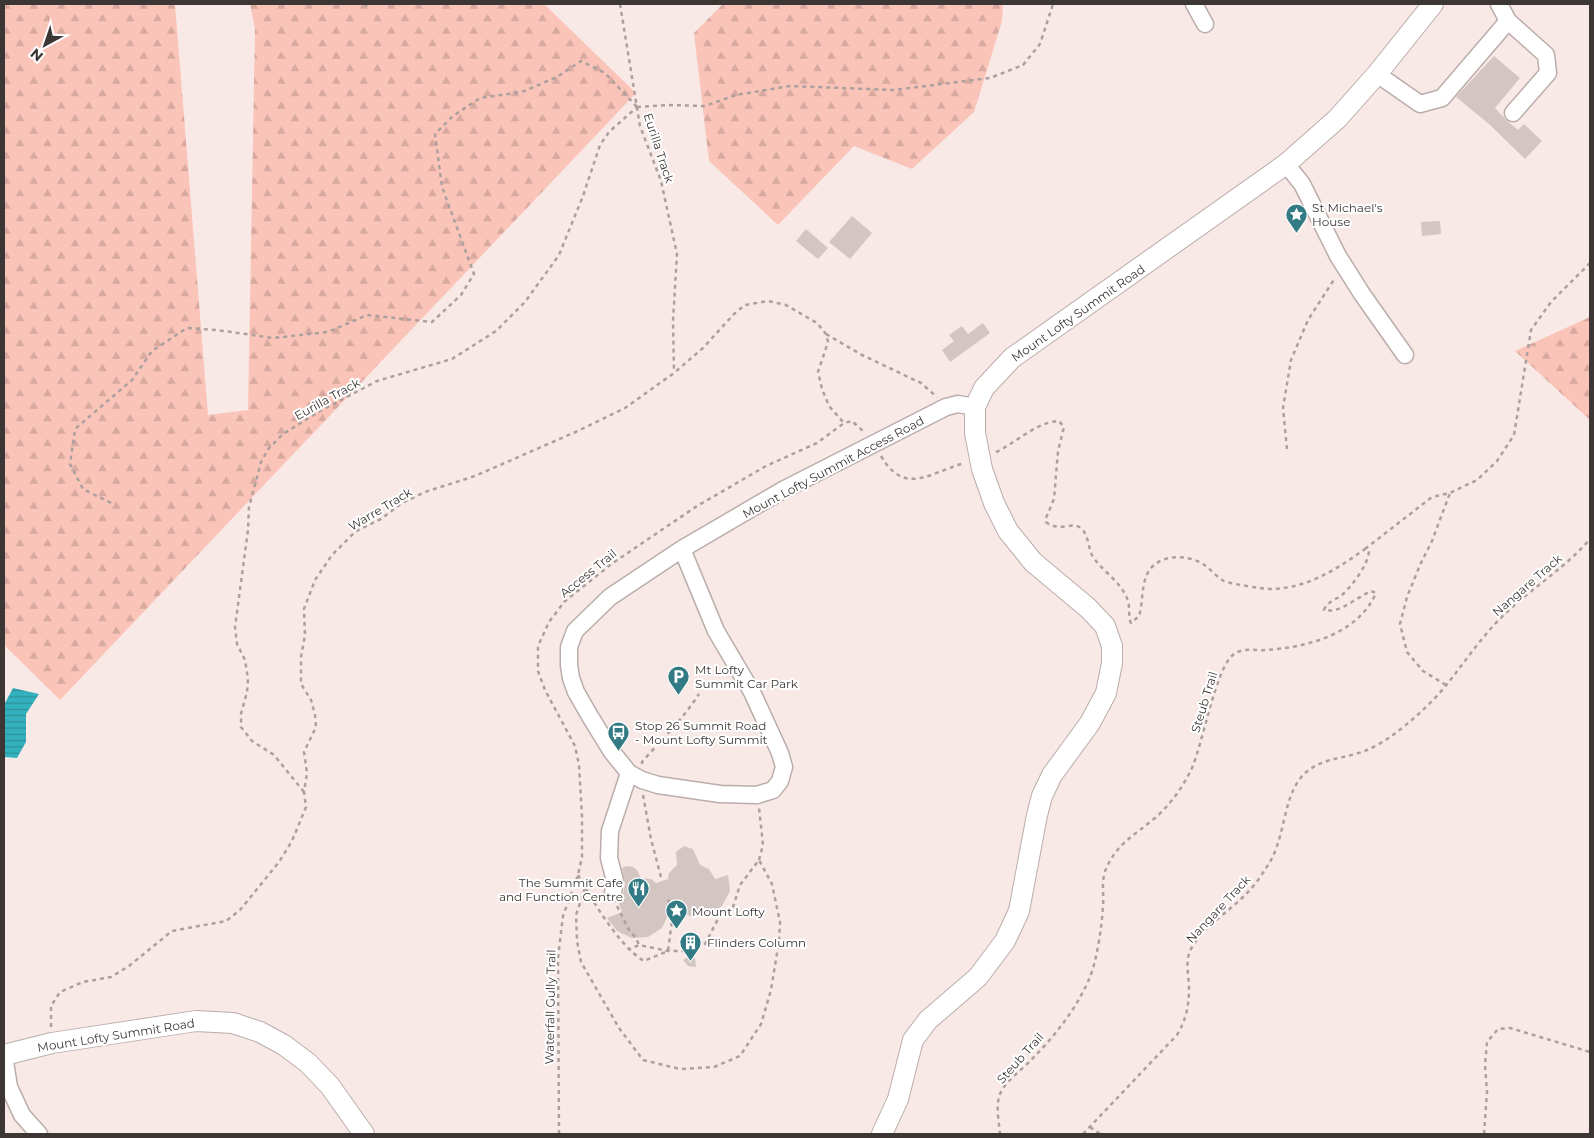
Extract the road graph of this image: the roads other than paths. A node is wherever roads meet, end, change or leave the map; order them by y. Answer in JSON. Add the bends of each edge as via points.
{"nodes":[{"id":1,"x":1194,"y":4,"type":"edge"},
{"id":2,"x":1433,"y":4,"type":"edge"},
{"id":3,"x":1499,"y":4,"type":"edge"},
{"id":4,"x":1508,"y":21,"type":"junction"},
{"id":5,"x":1205,"y":24,"type":"dead end"},
{"id":6,"x":1377,"y":74,"type":"junction"},
{"id":7,"x":1513,"y":113,"type":"dead end"},
{"id":8,"x":1286,"y":164,"type":"junction"},
{"id":9,"x":1405,"y":355,"type":"dead end"},
{"id":10,"x":975,"y":407,"type":"junction"},
{"id":11,"x":682,"y":549,"type":"junction"},
{"id":12,"x":629,"y":772,"type":"junction"},
{"id":13,"x":613,"y":893,"type":"road end"},
{"id":14,"x":4,"y":1055,"type":"edge"},
{"id":15,"x":39,"y":1134,"type":"edge"},
{"id":16,"x":364,"y":1134,"type":"edge"},
{"id":17,"x":882,"y":1134,"type":"edge"}],
"edges":[{"from":1,"to":5,"type":"lane"},
{"from":2,"to":6,"type":"main road","name":"Mount Lofty Summit Road"},
{"from":3,"to":4,"type":"lane"},
{"from":4,"to":6,"type":"lane","via":[[1442,98],[1420,104]]},
{"from":4,"to":7,"type":"lane","via":[[1546,55],[1548,73]]},
{"from":6,"to":8,"type":"main road","name":"Mount Lofty Summit Road","via":[[1338,119]]},
{"from":8,"to":9,"type":"lane","via":[[1302,184],[1343,264]]},
{"from":8,"to":10,"type":"main road","name":"Mount Lofty Summit Road","via":[[1012,358],[984,388]]},
{"from":10,"to":11,"type":"lane","name":"Mount Lofty Summit Access Road","via":[[963,404],[946,407],[782,490]]},
{"from":10,"to":17,"type":"main road","name":"Mount Lofty Summit Road","via":[[975,433],[982,469],[1008,531],[1033,562],[1105,626],[1112,646],[1112,663],[1106,693],[1090,723],[1052,775],[1042,796],[1019,911],[1005,940],[978,977],[928,1020],[913,1040],[898,1099]]},
{"from":11,"to":12,"type":"lane","name":"Mount Lofty Summit Access Road","via":[[610,598],[575,631],[569,648],[568,665],[576,692],[612,752]]},
{"from":11,"to":12,"type":"lane","via":[[716,631],[752,692],[784,767],[773,790],[757,795],[720,794],[658,785]]},
{"from":12,"to":13,"type":"lane","via":[[610,831]]},
{"from":14,"to":15,"type":"lane","via":[[9,1088],[22,1115]]},
{"from":14,"to":16,"type":"main road","name":"Mount Lofty Summit Road","via":[[52,1043],[196,1020],[233,1023],[260,1032],[308,1063],[330,1086]]}]}
